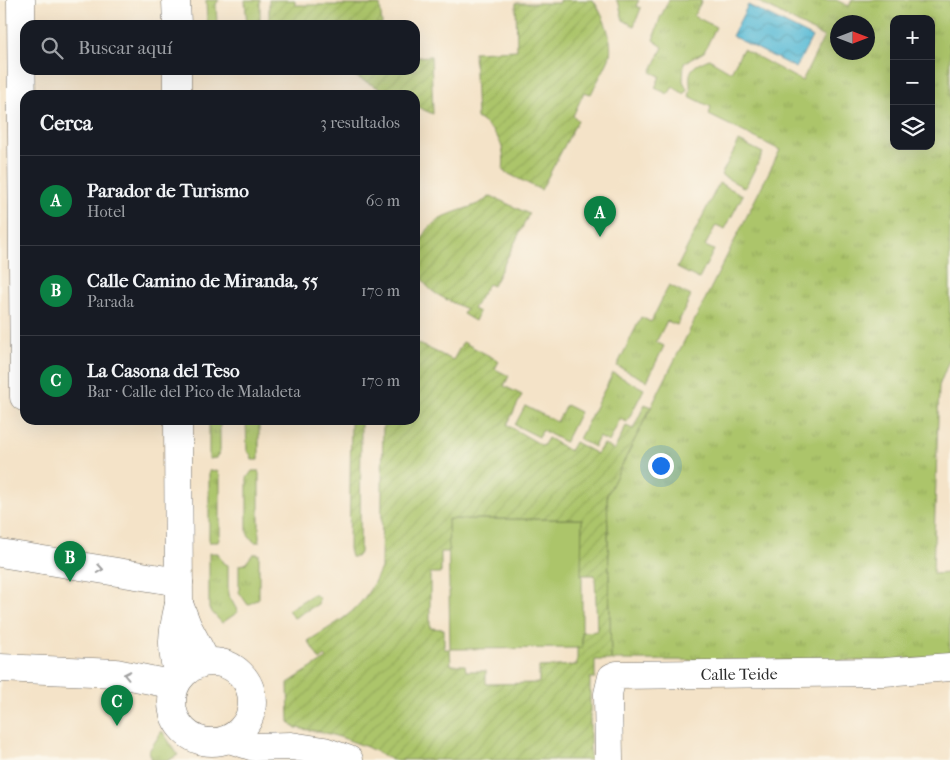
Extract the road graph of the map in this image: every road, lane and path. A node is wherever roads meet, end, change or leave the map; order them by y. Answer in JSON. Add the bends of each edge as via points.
{"nodes":[{"id":1,"x":21,"y":0,"type":"edge"},
{"id":2,"x":176,"y":0,"type":"edge"},
{"id":3,"x":20,"y":20,"type":"edge"},
{"id":4,"x":177,"y":20,"type":"edge"},
{"id":5,"x":20,"y":23,"type":"edge"},
{"id":6,"x":177,"y":75,"type":"edge"},
{"id":7,"x":177,"y":90,"type":"edge"},
{"id":8,"x":16,"y":117,"type":"edge"},
{"id":9,"x":16,"y":396,"type":"edge"},
{"id":10,"x":171,"y":425,"type":"edge"},
{"id":11,"x":0,"y":554,"type":"edge"},
{"id":12,"x":179,"y":593,"type":"junction"},
{"id":13,"x":206,"y":661,"type":"junction"},
{"id":14,"x":950,"y":667,"type":"edge"},
{"id":15,"x":0,"y":668,"type":"edge"},
{"id":16,"x":177,"y":682,"type":"junction"},
{"id":17,"x":253,"y":706,"type":"junction"},
{"id":18,"x":291,"y":746,"type":"junction"},
{"id":19,"x":216,"y":748,"type":"edge"},
{"id":20,"x":348,"y":760,"type":"edge"},
{"id":21,"x":609,"y":760,"type":"edge"}],
"edges":[{"from":1,"to":3,"type":"street"},
{"from":2,"to":4,"type":"street"},
{"from":5,"to":8,"type":"street"},
{"from":6,"to":7,"type":"street"},
{"from":8,"to":9,"type":"street"},
{"from":10,"to":12,"type":"street"},
{"from":11,"to":12,"type":"street","one_way":true},
{"from":12,"to":13,"type":"street","via":[[187,625]]},
{"from":12,"to":16,"type":"street","via":[[172,629]]},
{"from":13,"to":16,"type":"street","via":[[184,672]]},
{"from":13,"to":17,"type":"street","via":[[227,664],[239,672],[251,690]]},
{"from":14,"to":21,"type":"street","name":"Calle Teide","via":[[884,672],[617,675],[612,677],[608,694]]},
{"from":16,"to":15,"type":"street","one_way":true,"via":[[116,673]]},
{"from":16,"to":19,"type":"street","via":[[172,708],[178,724],[187,734]]},
{"from":17,"to":18,"type":"street","via":[[270,728]]},
{"from":17,"to":19,"type":"street","via":[[249,720],[241,730]]},
{"from":18,"to":19,"type":"street"},
{"from":18,"to":20,"type":"street","via":[[324,751]]}]}
